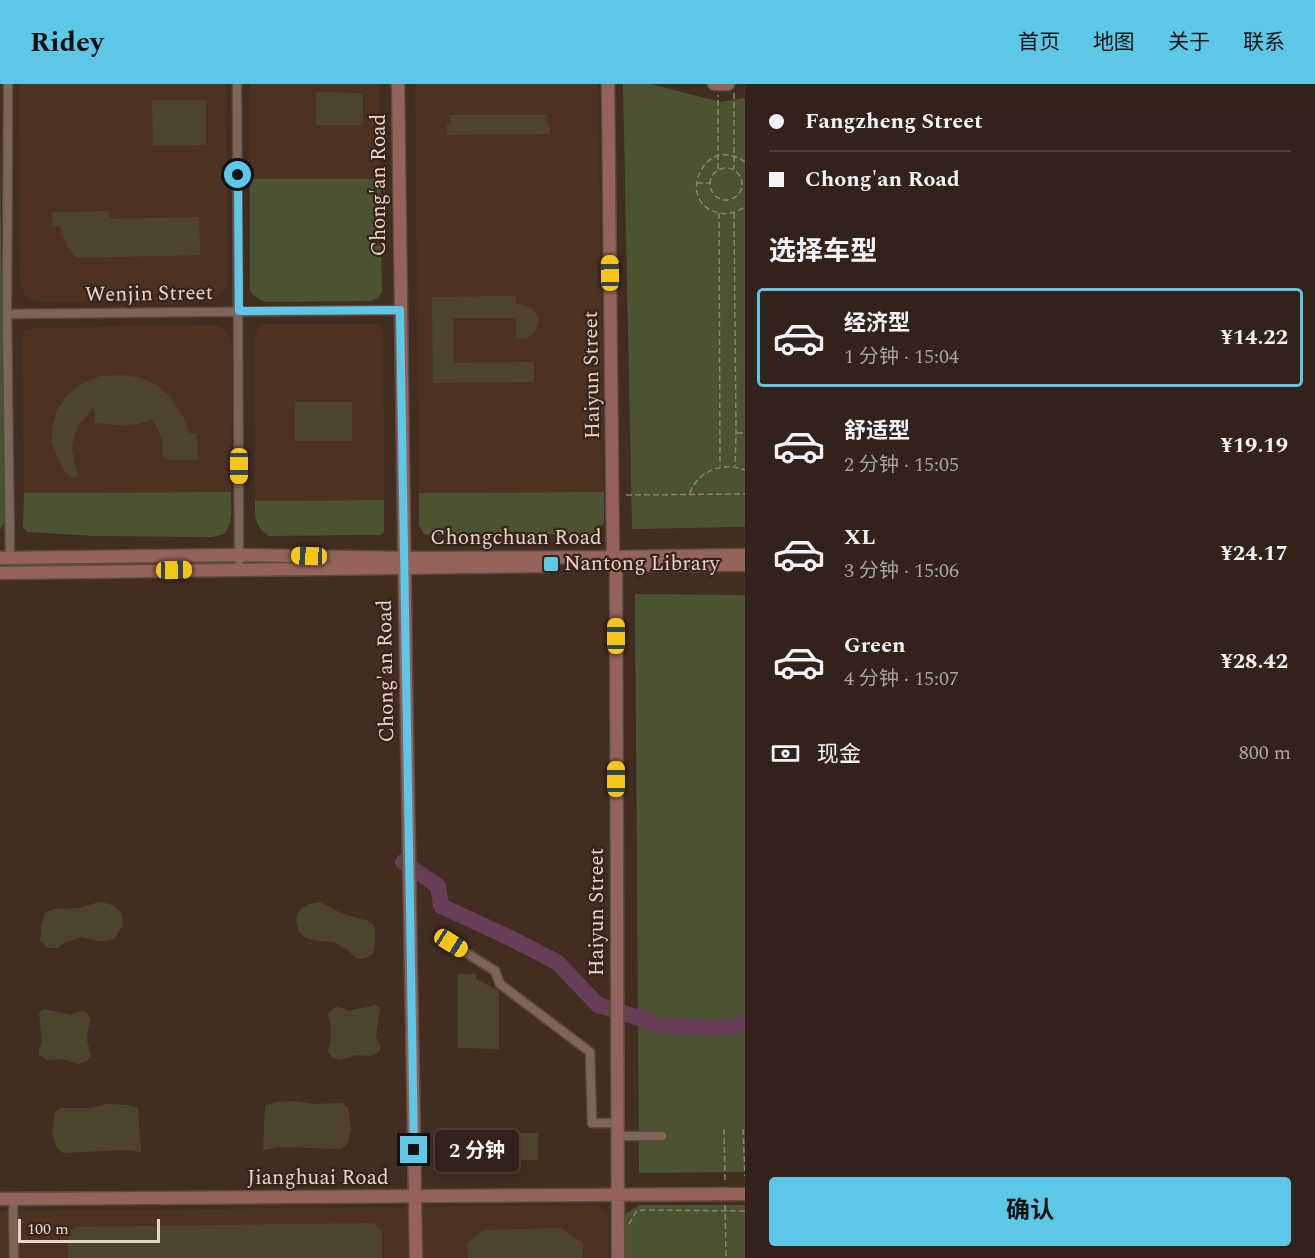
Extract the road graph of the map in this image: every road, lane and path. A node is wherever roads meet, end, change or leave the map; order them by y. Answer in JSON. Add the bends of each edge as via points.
{"nodes":[{"id":1,"x":8,"y":84,"type":"edge"},
{"id":2,"x":237,"y":84,"type":"edge"},
{"id":3,"x":398,"y":84,"type":"edge"},
{"id":4,"x":608,"y":84,"type":"edge"},
{"id":5,"x":723,"y":88,"type":"edge"},
{"id":6,"x":718,"y":156,"type":"junction"},
{"id":7,"x":735,"y":156,"type":"junction"},
{"id":8,"x":745,"y":162,"type":"edge"},
{"id":9,"x":718,"y":170,"type":"junction"},
{"id":10,"x":734,"y":170,"type":"junction"},
{"id":11,"x":696,"y":183,"type":"junction"},
{"id":12,"x":710,"y":183,"type":"junction"},
{"id":13,"x":744,"y":184,"type":"edge"},
{"id":14,"x":745,"y":207,"type":"edge"},
{"id":15,"x":718,"y":213,"type":"junction"},
{"id":16,"x":734,"y":213,"type":"junction"},
{"id":17,"x":400,"y":310,"type":"junction"},
{"id":18,"x":239,"y":311,"type":"junction"},
{"id":19,"x":7,"y":314,"type":"junction"},
{"id":20,"x":745,"y":433,"type":"edge"},
{"id":21,"x":736,"y":434,"type":"junction"},
{"id":22,"x":720,"y":466,"type":"junction"},
{"id":23,"x":735,"y":466,"type":"junction"},
{"id":24,"x":745,"y":470,"type":"edge"},
{"id":25,"x":690,"y":494,"type":"junction"},
{"id":26,"x":745,"y":494,"type":"edge"},
{"id":27,"x":626,"y":495,"type":"dead end"},
{"id":28,"x":239,"y":555,"type":"junction"},
{"id":29,"x":745,"y":555,"type":"edge"},
{"id":30,"x":3,"y":556,"type":"edge"},
{"id":31,"x":615,"y":561,"type":"junction"},
{"id":32,"x":404,"y":562,"type":"junction"},
{"id":33,"x":745,"y":565,"type":"edge"},
{"id":34,"x":239,"y":569,"type":"junction"},
{"id":35,"x":3,"y":575,"type":"edge"},
{"id":36,"x":451,"y":943,"type":"dead end"},
{"id":37,"x":618,"y":1129,"type":"junction"},
{"id":38,"x":743,"y":1129,"type":"dead end"},
{"id":39,"x":662,"y":1136,"type":"dead end"},
{"id":40,"x":745,"y":1176,"type":"edge"},
{"id":41,"x":745,"y":1194,"type":"edge"},
{"id":42,"x":617,"y":1195,"type":"junction"},
{"id":43,"x":415,"y":1197,"type":"junction"},
{"id":44,"x":0,"y":1199,"type":"edge"},
{"id":45,"x":13,"y":1199,"type":"junction"},
{"id":46,"x":745,"y":1210,"type":"edge"},
{"id":47,"x":628,"y":1225,"type":"dead end"},
{"id":48,"x":14,"y":1258,"type":"edge"},
{"id":49,"x":416,"y":1258,"type":"edge"},
{"id":50,"x":618,"y":1258,"type":"edge"}],
"edges":[{"from":1,"to":19,"type":"street"},
{"from":2,"to":18,"type":"street"},
{"from":3,"to":17,"type":"street","name":"Chong'an Road"},
{"from":4,"to":31,"type":"street","name":"Haiyun Street"},
{"from":5,"to":6,"type":"path"},
{"from":5,"to":7,"type":"path"},
{"from":6,"to":7,"type":"path"},
{"from":6,"to":9,"type":"path"},
{"from":6,"to":11,"type":"path","via":[[706,161]]},
{"from":7,"to":8,"type":"path"},
{"from":7,"to":10,"type":"path"},
{"from":9,"to":10,"type":"path"},
{"from":9,"to":12,"type":"path"},
{"from":10,"to":13,"type":"path"},
{"from":11,"to":12,"type":"path"},
{"from":11,"to":15,"type":"path","via":[[699,199]]},
{"from":12,"to":13,"type":"path","via":[[712,193],[725,200],[739,194]]},
{"from":14,"to":16,"type":"path"},
{"from":15,"to":16,"type":"path"},
{"from":15,"to":22,"type":"path"},
{"from":16,"to":21,"type":"path"},
{"from":17,"to":18,"type":"street","name":"Wenjin Street"},
{"from":17,"to":32,"type":"street","name":"Chong'an Road"},
{"from":18,"to":19,"type":"street","name":"Wenjin Street"},
{"from":18,"to":28,"type":"street"},
{"from":19,"to":30,"type":"street"},
{"from":20,"to":21,"type":"path"},
{"from":21,"to":23,"type":"path"},
{"from":22,"to":23,"type":"path"},
{"from":22,"to":25,"type":"path","via":[[697,481]]},
{"from":23,"to":24,"type":"path"},
{"from":25,"to":26,"type":"path"},
{"from":25,"to":27,"type":"path"},
{"from":28,"to":30,"type":"street","name":"Chongchuan Road"},
{"from":28,"to":32,"type":"street","name":"Chongchuan Road"},
{"from":28,"to":34,"type":"street"},
{"from":29,"to":31,"type":"street","name":"Chongchuan Road"},
{"from":31,"to":32,"type":"street","name":"Chongchuan Road"},
{"from":31,"to":33,"type":"street","name":"Chongchuan Road"},
{"from":31,"to":37,"type":"street","name":"Haiyun Street"},
{"from":32,"to":34,"type":"street","name":"Chongchuan Road"},
{"from":32,"to":43,"type":"street","name":"Chong'an Road"},
{"from":34,"to":35,"type":"street","name":"Chongchuan Road"},
{"from":36,"to":37,"type":"street","via":[[495,971],[500,984],[590,1052],[592,1124]]},
{"from":37,"to":39,"type":"street"},
{"from":37,"to":42,"type":"street","name":"Haiyun Street"},
{"from":38,"to":40,"type":"path"},
{"from":41,"to":42,"type":"street","name":"Jianghuai Road"},
{"from":42,"to":43,"type":"street","name":"Jianghuai Road"},
{"from":42,"to":50,"type":"street","name":"Haiyun Street"},
{"from":43,"to":45,"type":"street","name":"Jianghuai Road"},
{"from":43,"to":49,"type":"street","name":"Chong'an Road"},
{"from":44,"to":45,"type":"street","name":"Jianghuai Road"},
{"from":45,"to":48,"type":"street"},
{"from":46,"to":47,"type":"path","via":[[642,1210],[636,1212]]}]}
